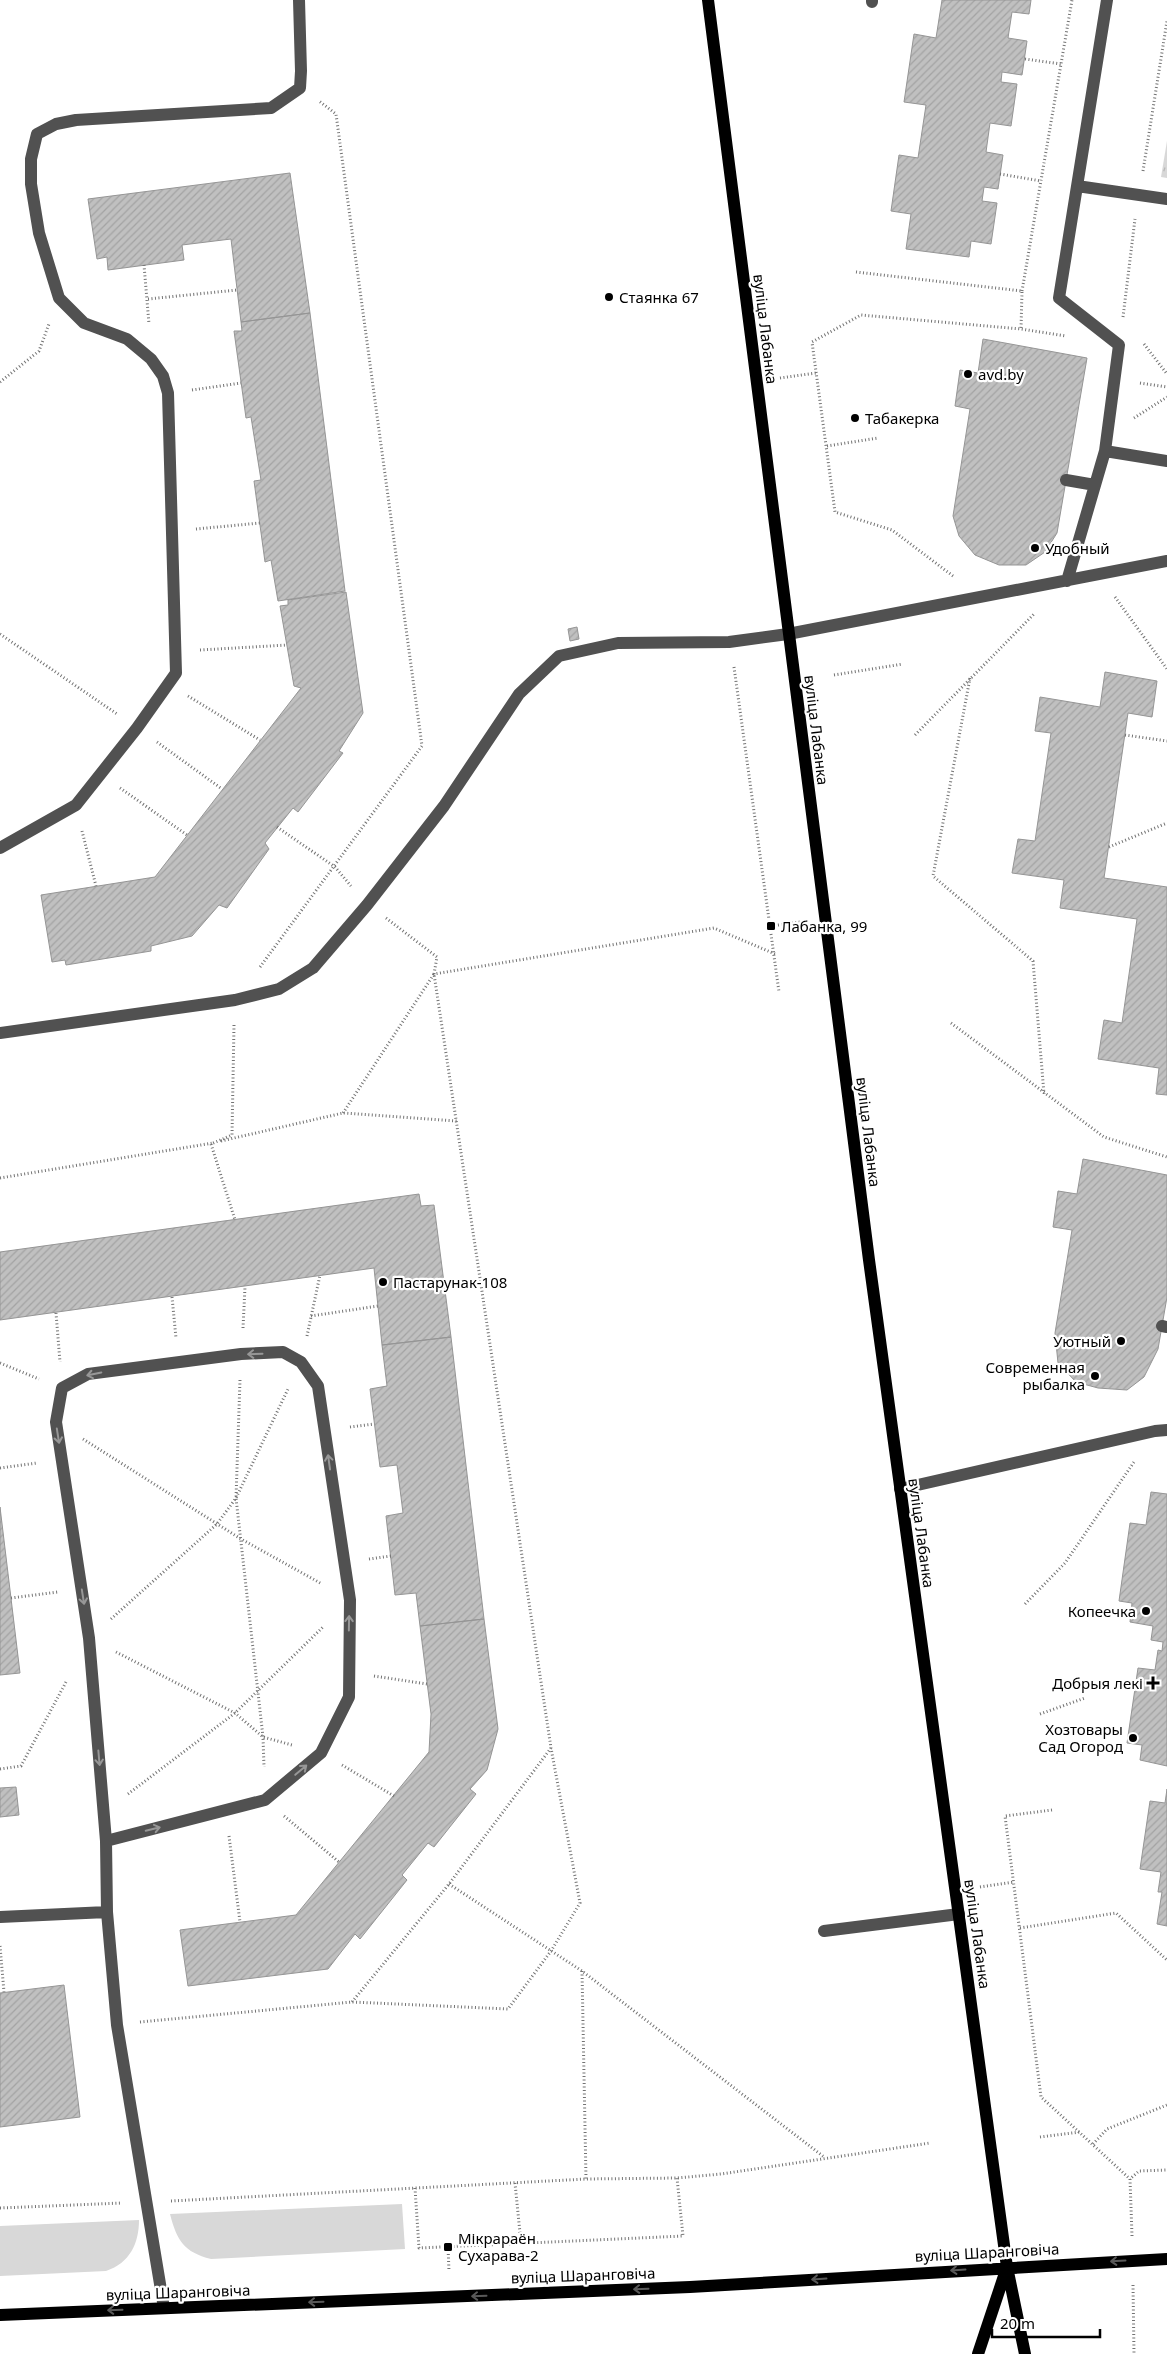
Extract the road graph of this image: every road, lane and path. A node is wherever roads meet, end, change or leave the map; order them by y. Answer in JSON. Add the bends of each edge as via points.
{"nodes":[{"id":1,"x":299,"y":0,"type":"edge"},
{"id":2,"x":708,"y":0,"type":"edge"},
{"id":3,"x":1072,"y":0,"type":"edge"},
{"id":4,"x":1107,"y":0,"type":"edge"},
{"id":5,"x":1025,"y":59,"type":"dead end"},
{"id":6,"x":1061,"y":64,"type":"junction"},
{"id":7,"x":300,"y":88,"type":"junction"},
{"id":8,"x":1000,"y":174,"type":"dead end"},
{"id":9,"x":1041,"y":181,"type":"junction"},
{"id":10,"x":1077,"y":186,"type":"junction"},
{"id":11,"x":1167,"y":199,"type":"edge"},
{"id":12,"x":144,"y":265,"type":"dead end"},
{"id":13,"x":856,"y":272,"type":"dead end"},
{"id":14,"x":237,"y":290,"type":"dead end"},
{"id":15,"x":1022,"y":291,"type":"junction"},
{"id":16,"x":148,"y":299,"type":"junction"},
{"id":17,"x":39,"y":351,"type":"dead end"},
{"id":18,"x":151,"y":359,"type":"junction"},
{"id":19,"x":816,"y":373,"type":"junction"},
{"id":20,"x":756,"y":381,"type":"junction"},
{"id":21,"x":0,"y":382,"type":"edge"},
{"id":22,"x":241,"y":383,"type":"dead end"},
{"id":23,"x":168,"y":393,"type":"junction"},
{"id":24,"x":878,"y":438,"type":"dead end"},
{"id":25,"x":827,"y":446,"type":"junction"},
{"id":26,"x":1105,"y":451,"type":"junction"},
{"id":27,"x":1167,"y":460,"type":"edge"},
{"id":28,"x":1066,"y":480,"type":"dead end"},
{"id":29,"x":1095,"y":485,"type":"junction"},
{"id":30,"x":260,"y":523,"type":"dead end"},
{"id":31,"x":172,"y":532,"type":"junction"},
{"id":32,"x":1167,"y":561,"type":"edge"},
{"id":33,"x":1099,"y":574,"type":"junction"},
{"id":34,"x":1067,"y":580,"type":"junction"},
{"id":35,"x":980,"y":597,"type":"junction"},
{"id":36,"x":0,"y":634,"type":"edge"},
{"id":37,"x":788,"y":634,"type":"junction"},
{"id":38,"x":287,"y":645,"type":"dead end"},
{"id":39,"x":175,"y":652,"type":"junction"},
{"id":40,"x":903,"y":664,"type":"dead end"},
{"id":41,"x":1167,"y":669,"type":"edge"},
{"id":42,"x":834,"y":675,"type":"dead end"},
{"id":43,"x":970,"y":678,"type":"junction"},
{"id":44,"x":168,"y":684,"type":"junction"},
{"id":45,"x":739,"y":689,"type":"dead end"},
{"id":46,"x":138,"y":728,"type":"junction"},
{"id":47,"x":915,"y":735,"type":"dead end"},
{"id":48,"x":1125,"y":735,"type":"dead end"},
{"id":49,"x":260,"y":740,"type":"dead end"},
{"id":50,"x":1167,"y":741,"type":"edge"},
{"id":51,"x":100,"y":774,"type":"junction"},
{"id":52,"x":222,"y":789,"type":"dead end"},
{"id":53,"x":76,"y":805,"type":"junction"},
{"id":54,"x":1167,"y":823,"type":"edge"},
{"id":55,"x":278,"y":827,"type":"dead end"},
{"id":56,"x":187,"y":835,"type":"dead end"},
{"id":57,"x":0,"y":848,"type":"edge"},
{"id":58,"x":1108,"y":848,"type":"dead end"},
{"id":59,"x":324,"y":859,"type":"dead end"},
{"id":60,"x":96,"y":886,"type":"dead end"},
{"id":61,"x":825,"y":919,"type":"junction"},
{"id":62,"x":389,"y":920,"type":"dead end"},
{"id":63,"x":771,"y":926,"type":"junction"},
{"id":64,"x":775,"y":954,"type":"junction"},
{"id":65,"x":434,"y":974,"type":"junction"},
{"id":66,"x":779,"y":992,"type":"dead end"},
{"id":67,"x":235,"y":1000,"type":"junction"},
{"id":68,"x":951,"y":1023,"type":"dead end"},
{"id":69,"x":0,"y":1032,"type":"edge"},
{"id":70,"x":1044,"y":1094,"type":"junction"},
{"id":71,"x":343,"y":1113,"type":"junction"},
{"id":72,"x":457,"y":1121,"type":"junction"},
{"id":73,"x":211,"y":1144,"type":"junction"},
{"id":74,"x":1167,"y":1157,"type":"edge"},
{"id":75,"x":0,"y":1178,"type":"edge"},
{"id":76,"x":235,"y":1220,"type":"dead end"},
{"id":77,"x":320,"y":1276,"type":"dead end"},
{"id":78,"x":245,"y":1287,"type":"dead end"},
{"id":79,"x":172,"y":1297,"type":"dead end"},
{"id":80,"x":378,"y":1306,"type":"dead end"},
{"id":81,"x":56,"y":1313,"type":"dead end"},
{"id":82,"x":311,"y":1316,"type":"junction"},
{"id":83,"x":241,"y":1354,"type":"junction"},
{"id":84,"x":0,"y":1362,"type":"edge"},
{"id":85,"x":179,"y":1362,"type":"junction"},
{"id":86,"x":301,"y":1362,"type":"junction"},
{"id":87,"x":62,"y":1388,"type":"junction"},
{"id":88,"x":56,"y":1422,"type":"junction"},
{"id":89,"x":1161,"y":1430,"type":"edge"},
{"id":90,"x":62,"y":1460,"type":"junction"},
{"id":91,"x":0,"y":1468,"type":"edge"},
{"id":92,"x":900,"y":1489,"type":"junction"},
{"id":93,"x":236,"y":1498,"type":"junction"},
{"id":94,"x":217,"y":1524,"type":"junction"},
{"id":95,"x":241,"y":1539,"type":"junction"},
{"id":96,"x":81,"y":1589,"type":"junction"},
{"id":97,"x":11,"y":1598,"type":"dead end"},
{"id":98,"x":350,"y":1600,"type":"junction"},
{"id":99,"x":1025,"y":1604,"type":"dead end"},
{"id":100,"x":89,"y":1638,"type":"junction"},
{"id":101,"x":349,"y":1673,"type":"junction"},
{"id":102,"x":66,"y":1681,"type":"dead end"},
{"id":103,"x":427,"y":1684,"type":"dead end"},
{"id":104,"x":257,"y":1693,"type":"junction"},
{"id":105,"x":1085,"y":1698,"type":"dead end"},
{"id":106,"x":235,"y":1713,"type":"junction"},
{"id":107,"x":1040,"y":1714,"type":"dead end"},
{"id":108,"x":263,"y":1737,"type":"junction"},
{"id":109,"x":551,"y":1748,"type":"junction"},
{"id":110,"x":322,"y":1753,"type":"junction"},
{"id":111,"x":0,"y":1769,"type":"edge"},
{"id":112,"x":394,"y":1796,"type":"dead end"},
{"id":113,"x":265,"y":1800,"type":"junction"},
{"id":114,"x":226,"y":1810,"type":"junction"},
{"id":115,"x":1052,"y":1810,"type":"dead end"},
{"id":116,"x":103,"y":1813,"type":"junction"},
{"id":117,"x":106,"y":1841,"type":"junction"},
{"id":118,"x":339,"y":1862,"type":"dead end"},
{"id":119,"x":1014,"y":1882,"type":"junction"},
{"id":120,"x":449,"y":1884,"type":"junction"},
{"id":121,"x":956,"y":1890,"type":"junction"},
{"id":122,"x":107,"y":1912,"type":"junction"},
{"id":123,"x":959,"y":1914,"type":"junction"},
{"id":124,"x":0,"y":1918,"type":"edge"},
{"id":125,"x":240,"y":1922,"type":"dead end"},
{"id":126,"x":1020,"y":1928,"type":"junction"},
{"id":127,"x":824,"y":1931,"type":"dead end"},
{"id":128,"x":0,"y":1946,"type":"edge"},
{"id":129,"x":551,"y":1951,"type":"junction"},
{"id":130,"x":1,"y":1959,"type":"edge"},
{"id":131,"x":1167,"y":1960,"type":"edge"},
{"id":132,"x":582,"y":1971,"type":"junction"},
{"id":133,"x":4,"y":1992,"type":"dead end"},
{"id":134,"x":352,"y":2002,"type":"junction"},
{"id":135,"x":117,"y":2025,"type":"junction"},
{"id":136,"x":1167,"y":2105,"type":"edge"},
{"id":137,"x":1080,"y":2132,"type":"junction"},
{"id":138,"x":1040,"y":2137,"type":"dead end"},
{"id":139,"x":930,"y":2143,"type":"dead end"},
{"id":140,"x":1094,"y":2144,"type":"junction"},
{"id":141,"x":824,"y":2157,"type":"junction"},
{"id":142,"x":1167,"y":2170,"type":"edge"},
{"id":143,"x":1139,"y":2171,"type":"dead end"},
{"id":144,"x":677,"y":2178,"type":"junction"},
{"id":145,"x":586,"y":2179,"type":"junction"},
{"id":146,"x":1130,"y":2179,"type":"dead end"},
{"id":147,"x":515,"y":2183,"type":"junction"},
{"id":148,"x":415,"y":2188,"type":"junction"},
{"id":149,"x":147,"y":2202,"type":"junction"},
{"id":150,"x":0,"y":2208,"type":"edge"},
{"id":151,"x":521,"y":2243,"type":"junction"},
{"id":152,"x":1167,"y":2259,"type":"edge"},
{"id":153,"x":1006,"y":2267,"type":"junction"},
{"id":154,"x":164,"y":2308,"type":"junction"},
{"id":155,"x":0,"y":2315,"type":"edge"},
{"id":156,"x":978,"y":2354,"type":"edge"},
{"id":157,"x":1025,"y":2354,"type":"edge"}],
"edges":[{"from":1,"to":7,"type":"lane"},
{"from":2,"to":20,"type":"main road","name":"вуліца Лабанка"},
{"from":3,"to":6,"type":"path"},
{"from":4,"to":10,"type":"lane"},
{"from":5,"to":6,"type":"path"},
{"from":6,"to":9,"type":"path"},
{"from":7,"to":18,"type":"lane","via":[[271,108],[76,120],[56,124],[37,134],[31,159],[31,184],[39,233],[59,298],[84,323],[127,338]]},
{"from":7,"to":67,"type":"path","via":[[336,114],[422,746]]},
{"from":8,"to":9,"type":"path"},
{"from":9,"to":15,"type":"path"},
{"from":10,"to":11,"type":"lane"},
{"from":10,"to":26,"type":"lane","via":[[1059,298],[1119,345]]},
{"from":12,"to":16,"type":"path"},
{"from":13,"to":15,"type":"path"},
{"from":14,"to":16,"type":"path"},
{"from":15,"to":19,"type":"path","via":[[1021,329],[861,315],[812,342]]},
{"from":16,"to":18,"type":"path"},
{"from":17,"to":21,"type":"path"},
{"from":18,"to":23,"type":"lane","via":[[163,376]]},
{"from":19,"to":20,"type":"path"},
{"from":19,"to":25,"type":"path"},
{"from":20,"to":37,"type":"main road","name":"вуліца Лабанка"},
{"from":22,"to":23,"type":"path"},
{"from":23,"to":31,"type":"lane"},
{"from":24,"to":25,"type":"path"},
{"from":25,"to":35,"type":"path","via":[[835,512],[892,530]]},
{"from":26,"to":27,"type":"lane"},
{"from":26,"to":29,"type":"lane"},
{"from":28,"to":29,"type":"lane"},
{"from":29,"to":34,"type":"lane"},
{"from":30,"to":31,"type":"path"},
{"from":31,"to":39,"type":"lane"},
{"from":32,"to":33,"type":"lane"},
{"from":33,"to":34,"type":"lane"},
{"from":33,"to":41,"type":"path"},
{"from":34,"to":35,"type":"lane"},
{"from":34,"to":43,"type":"path"},
{"from":35,"to":37,"type":"lane"},
{"from":36,"to":46,"type":"path"},
{"from":37,"to":61,"type":"main road","name":"вуліца Лабанка"},
{"from":37,"to":67,"type":"lane","via":[[730,642],[618,643],[560,656],[519,694],[444,806],[313,968],[279,989]]},
{"from":38,"to":39,"type":"path"},
{"from":39,"to":44,"type":"lane","via":[[176,672]]},
{"from":40,"to":42,"type":"path"},
{"from":43,"to":47,"type":"path"},
{"from":43,"to":70,"type":"path","via":[[933,876],[1033,961]]},
{"from":44,"to":46,"type":"lane"},
{"from":44,"to":49,"type":"path"},
{"from":45,"to":63,"type":"path"},
{"from":46,"to":51,"type":"lane"},
{"from":46,"to":52,"type":"path"},
{"from":48,"to":50,"type":"path"},
{"from":51,"to":53,"type":"lane"},
{"from":51,"to":56,"type":"path"},
{"from":53,"to":57,"type":"lane"},
{"from":53,"to":60,"type":"path"},
{"from":54,"to":58,"type":"path"},
{"from":55,"to":59,"type":"path"},
{"from":61,"to":63,"type":"path"},
{"from":61,"to":92,"type":"main road","name":"вуліца Лабанка"},
{"from":62,"to":65,"type":"path","via":[[437,957]]},
{"from":63,"to":64,"type":"path"},
{"from":64,"to":65,"type":"path","via":[[714,928]]},
{"from":64,"to":66,"type":"path"},
{"from":65,"to":71,"type":"path"},
{"from":65,"to":72,"type":"path"},
{"from":67,"to":69,"type":"lane"},
{"from":67,"to":73,"type":"path","via":[[232,1135]]},
{"from":68,"to":70,"type":"path"},
{"from":70,"to":74,"type":"path","via":[[1104,1137]]},
{"from":71,"to":72,"type":"path"},
{"from":71,"to":73,"type":"path"},
{"from":72,"to":109,"type":"path"},
{"from":73,"to":75,"type":"path"},
{"from":73,"to":76,"type":"path"},
{"from":77,"to":82,"type":"path"},
{"from":78,"to":83,"type":"path"},
{"from":79,"to":85,"type":"path"},
{"from":80,"to":82,"type":"path"},
{"from":81,"to":87,"type":"path"},
{"from":82,"to":86,"type":"path"},
{"from":83,"to":85,"type":"lane"},
{"from":86,"to":83,"type":"lane","one_way":true,"via":[[284,1352]]},
{"from":83,"to":93,"type":"path"},
{"from":84,"to":87,"type":"path"},
{"from":85,"to":87,"type":"lane","one_way":true,"via":[[88,1374]]},
{"from":86,"to":93,"type":"path"},
{"from":98,"to":86,"type":"lane","one_way":true,"via":[[318,1386]]},
{"from":87,"to":88,"type":"lane"},
{"from":88,"to":90,"type":"lane","one_way":true},
{"from":88,"to":94,"type":"path"},
{"from":89,"to":92,"type":"lane"},
{"from":89,"to":99,"type":"path","via":[[1065,1563]]},
{"from":90,"to":91,"type":"path"},
{"from":90,"to":96,"type":"lane"},
{"from":92,"to":121,"type":"main road","name":"вуліца Лабанка"},
{"from":93,"to":94,"type":"path"},
{"from":93,"to":95,"type":"path"},
{"from":94,"to":95,"type":"path"},
{"from":94,"to":100,"type":"path"},
{"from":95,"to":98,"type":"path"},
{"from":95,"to":104,"type":"path"},
{"from":96,"to":97,"type":"path"},
{"from":96,"to":100,"type":"lane","one_way":true},
{"from":101,"to":98,"type":"lane","one_way":true},
{"from":98,"to":104,"type":"path"},
{"from":100,"to":106,"type":"path"},
{"from":100,"to":116,"type":"lane","one_way":true},
{"from":101,"to":103,"type":"path"},
{"from":101,"to":110,"type":"lane","via":[[348,1697]]},
{"from":102,"to":111,"type":"path","via":[[21,1766]]},
{"from":104,"to":106,"type":"path"},
{"from":104,"to":108,"type":"path"},
{"from":105,"to":107,"type":"path"},
{"from":106,"to":108,"type":"path"},
{"from":106,"to":116,"type":"path"},
{"from":108,"to":110,"type":"path"},
{"from":108,"to":113,"type":"path"},
{"from":109,"to":120,"type":"path"},
{"from":109,"to":129,"type":"path","via":[[580,1904]]},
{"from":110,"to":112,"type":"path"},
{"from":113,"to":110,"type":"lane","one_way":true},
{"from":113,"to":114,"type":"lane"},
{"from":113,"to":118,"type":"path"},
{"from":117,"to":114,"type":"lane","one_way":true},
{"from":114,"to":125,"type":"path"},
{"from":115,"to":119,"type":"path","via":[[1006,1816]]},
{"from":116,"to":117,"type":"lane"},
{"from":117,"to":122,"type":"lane"},
{"from":119,"to":121,"type":"path"},
{"from":119,"to":126,"type":"path"},
{"from":120,"to":129,"type":"path"},
{"from":120,"to":134,"type":"path"},
{"from":121,"to":123,"type":"main road","name":"вуліца Лабанка"},
{"from":122,"to":124,"type":"lane"},
{"from":122,"to":135,"type":"lane"},
{"from":123,"to":127,"type":"lane"},
{"from":123,"to":153,"type":"main road","name":"вуліца Лабанка"},
{"from":126,"to":131,"type":"path","via":[[1116,1913]]},
{"from":126,"to":137,"type":"path","via":[[1041,2097]]},
{"from":128,"to":130,"type":"path"},
{"from":129,"to":132,"type":"path"},
{"from":129,"to":134,"type":"path","via":[[508,2009]]},
{"from":130,"to":133,"type":"path"},
{"from":132,"to":141,"type":"path"},
{"from":132,"to":145,"type":"path"},
{"from":134,"to":135,"type":"path"},
{"from":135,"to":149,"type":"lane"},
{"from":136,"to":140,"type":"path","via":[[1107,2129]]},
{"from":137,"to":138,"type":"path"},
{"from":137,"to":140,"type":"path"},
{"from":139,"to":141,"type":"path"},
{"from":140,"to":146,"type":"path"},
{"from":141,"to":144,"type":"path"},
{"from":142,"to":143,"type":"path"},
{"from":144,"to":145,"type":"path"},
{"from":144,"to":151,"type":"path","via":[[683,2236]]},
{"from":145,"to":147,"type":"path"},
{"from":147,"to":148,"type":"path"},
{"from":147,"to":151,"type":"path"},
{"from":148,"to":149,"type":"path"},
{"from":148,"to":151,"type":"path","via":[[419,2248]]},
{"from":149,"to":150,"type":"path"},
{"from":149,"to":154,"type":"lane"},
{"from":152,"to":153,"type":"main road","name":"вуліца Шаранговіча","one_way":true},
{"from":153,"to":154,"type":"main road","name":"вуліца Шаранговіча","one_way":true,"via":[[690,2287]]},
{"from":153,"to":156,"type":"main road"},
{"from":153,"to":157,"type":"main road","name":"вуліца Лабанка"},
{"from":154,"to":155,"type":"main road","name":"вуліца Шаранговіча","one_way":true}]}
